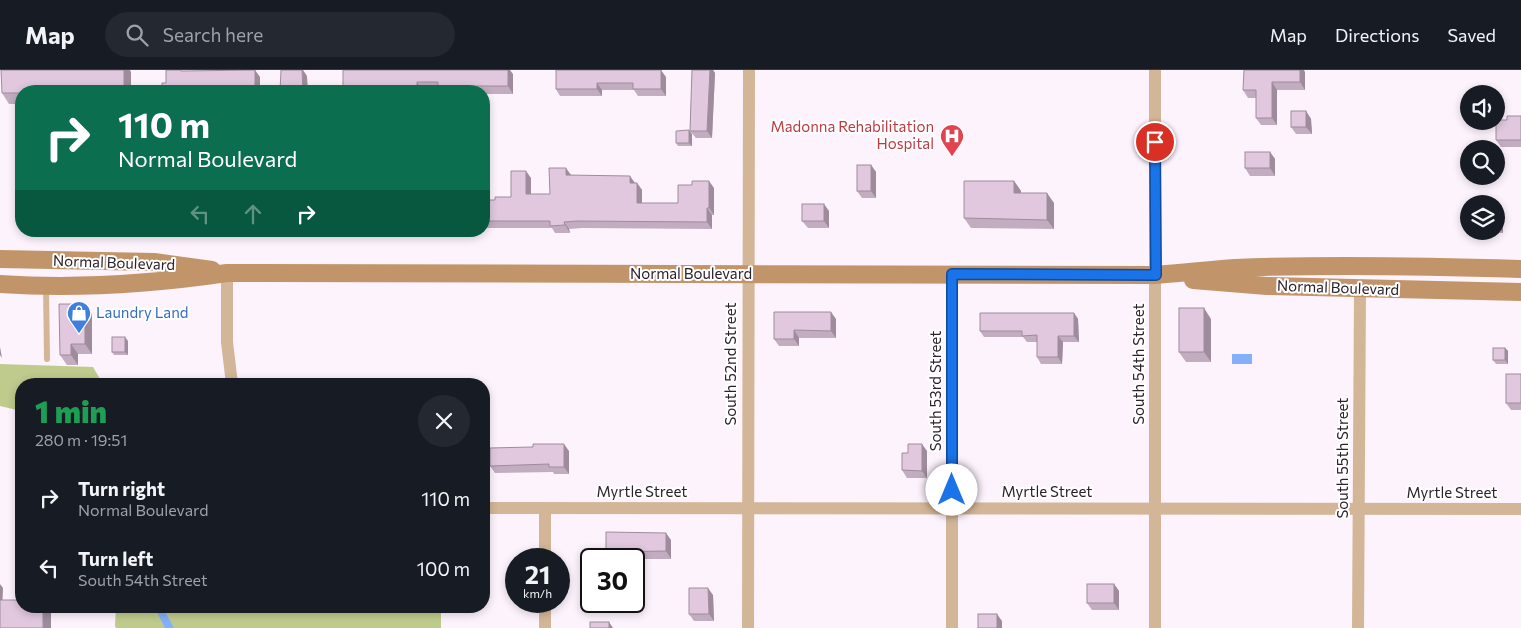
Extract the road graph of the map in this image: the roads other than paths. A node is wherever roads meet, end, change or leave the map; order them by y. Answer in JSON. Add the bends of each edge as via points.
{"nodes":[{"id":1,"x":749,"y":70,"type":"edge"},
{"id":2,"x":1155,"y":70,"type":"edge"},
{"id":3,"x":0,"y":259,"type":"edge"},
{"id":4,"x":1521,"y":269,"type":"edge"},
{"id":5,"x":227,"y":273,"type":"junction"},
{"id":6,"x":748,"y":274,"type":"junction"},
{"id":7,"x":952,"y":274,"type":"junction"},
{"id":8,"x":1156,"y":275,"type":"junction"},
{"id":9,"x":0,"y":284,"type":"edge"},
{"id":10,"x":46,"y":286,"type":"junction"},
{"id":11,"x":1360,"y":289,"type":"junction"},
{"id":12,"x":1521,"y":292,"type":"edge"},
{"id":13,"x":47,"y":359,"type":"dead end"},
{"id":14,"x":231,"y":378,"type":"edge"},
{"id":15,"x":490,"y":508,"type":"edge"},
{"id":16,"x":544,"y":508,"type":"junction"},
{"id":17,"x":748,"y":508,"type":"junction"},
{"id":18,"x":952,"y":509,"type":"junction"},
{"id":19,"x":1156,"y":509,"type":"junction"},
{"id":20,"x":1359,"y":509,"type":"junction"},
{"id":21,"x":1521,"y":509,"type":"edge"},
{"id":22,"x":545,"y":548,"type":"edge"},
{"id":23,"x":545,"y":613,"type":"edge"},
{"id":24,"x":545,"y":628,"type":"edge"},
{"id":25,"x":748,"y":628,"type":"edge"},
{"id":26,"x":952,"y":628,"type":"edge"},
{"id":27,"x":1155,"y":628,"type":"edge"},
{"id":28,"x":1358,"y":628,"type":"edge"}],
"edges":[{"from":1,"to":6,"type":"street","name":"South 52nd Street"},
{"from":2,"to":8,"type":"street","name":"South 54th Street"},
{"from":3,"to":5,"type":"main road","name":"Normal Boulevard","via":[[154,262]]},
{"from":4,"to":8,"type":"main road","name":"Normal Boulevard","via":[[1316,266],[1234,268]]},
{"from":5,"to":6,"type":"main road","name":"Normal Boulevard"},
{"from":5,"to":10,"type":"main road","name":"Normal Boulevard","via":[[150,283]]},
{"from":5,"to":14,"type":"street","via":[[227,342]]},
{"from":6,"to":7,"type":"main road","name":"Normal Boulevard"},
{"from":6,"to":17,"type":"street","name":"South 52nd Street"},
{"from":7,"to":8,"type":"main road","name":"Normal Boulevard"},
{"from":7,"to":18,"type":"street","name":"South 53rd Street"},
{"from":8,"to":11,"type":"main road","name":"Normal Boulevard","via":[[1248,284]]},
{"from":8,"to":19,"type":"street","name":"South 54th Street"},
{"from":9,"to":10,"type":"main road","name":"Normal Boulevard"},
{"from":10,"to":13,"type":"lane"},
{"from":11,"to":12,"type":"main road","name":"Normal Boulevard"},
{"from":11,"to":20,"type":"street","name":"South 55th Street"},
{"from":15,"to":16,"type":"street","name":"Myrtle Street"},
{"from":16,"to":17,"type":"street","name":"Myrtle Street"},
{"from":16,"to":22,"type":"street"},
{"from":17,"to":18,"type":"street","name":"Myrtle Street"},
{"from":17,"to":25,"type":"street","name":"South 52nd Street"},
{"from":18,"to":19,"type":"street","name":"Myrtle Street"},
{"from":18,"to":26,"type":"street","name":"South 53rd Street"},
{"from":19,"to":20,"type":"street","name":"Myrtle Street"},
{"from":19,"to":27,"type":"street","name":"South 54th Street"},
{"from":20,"to":21,"type":"street","name":"Myrtle Street"},
{"from":20,"to":28,"type":"street","name":"South 55th Street"},
{"from":23,"to":24,"type":"street"}]}
